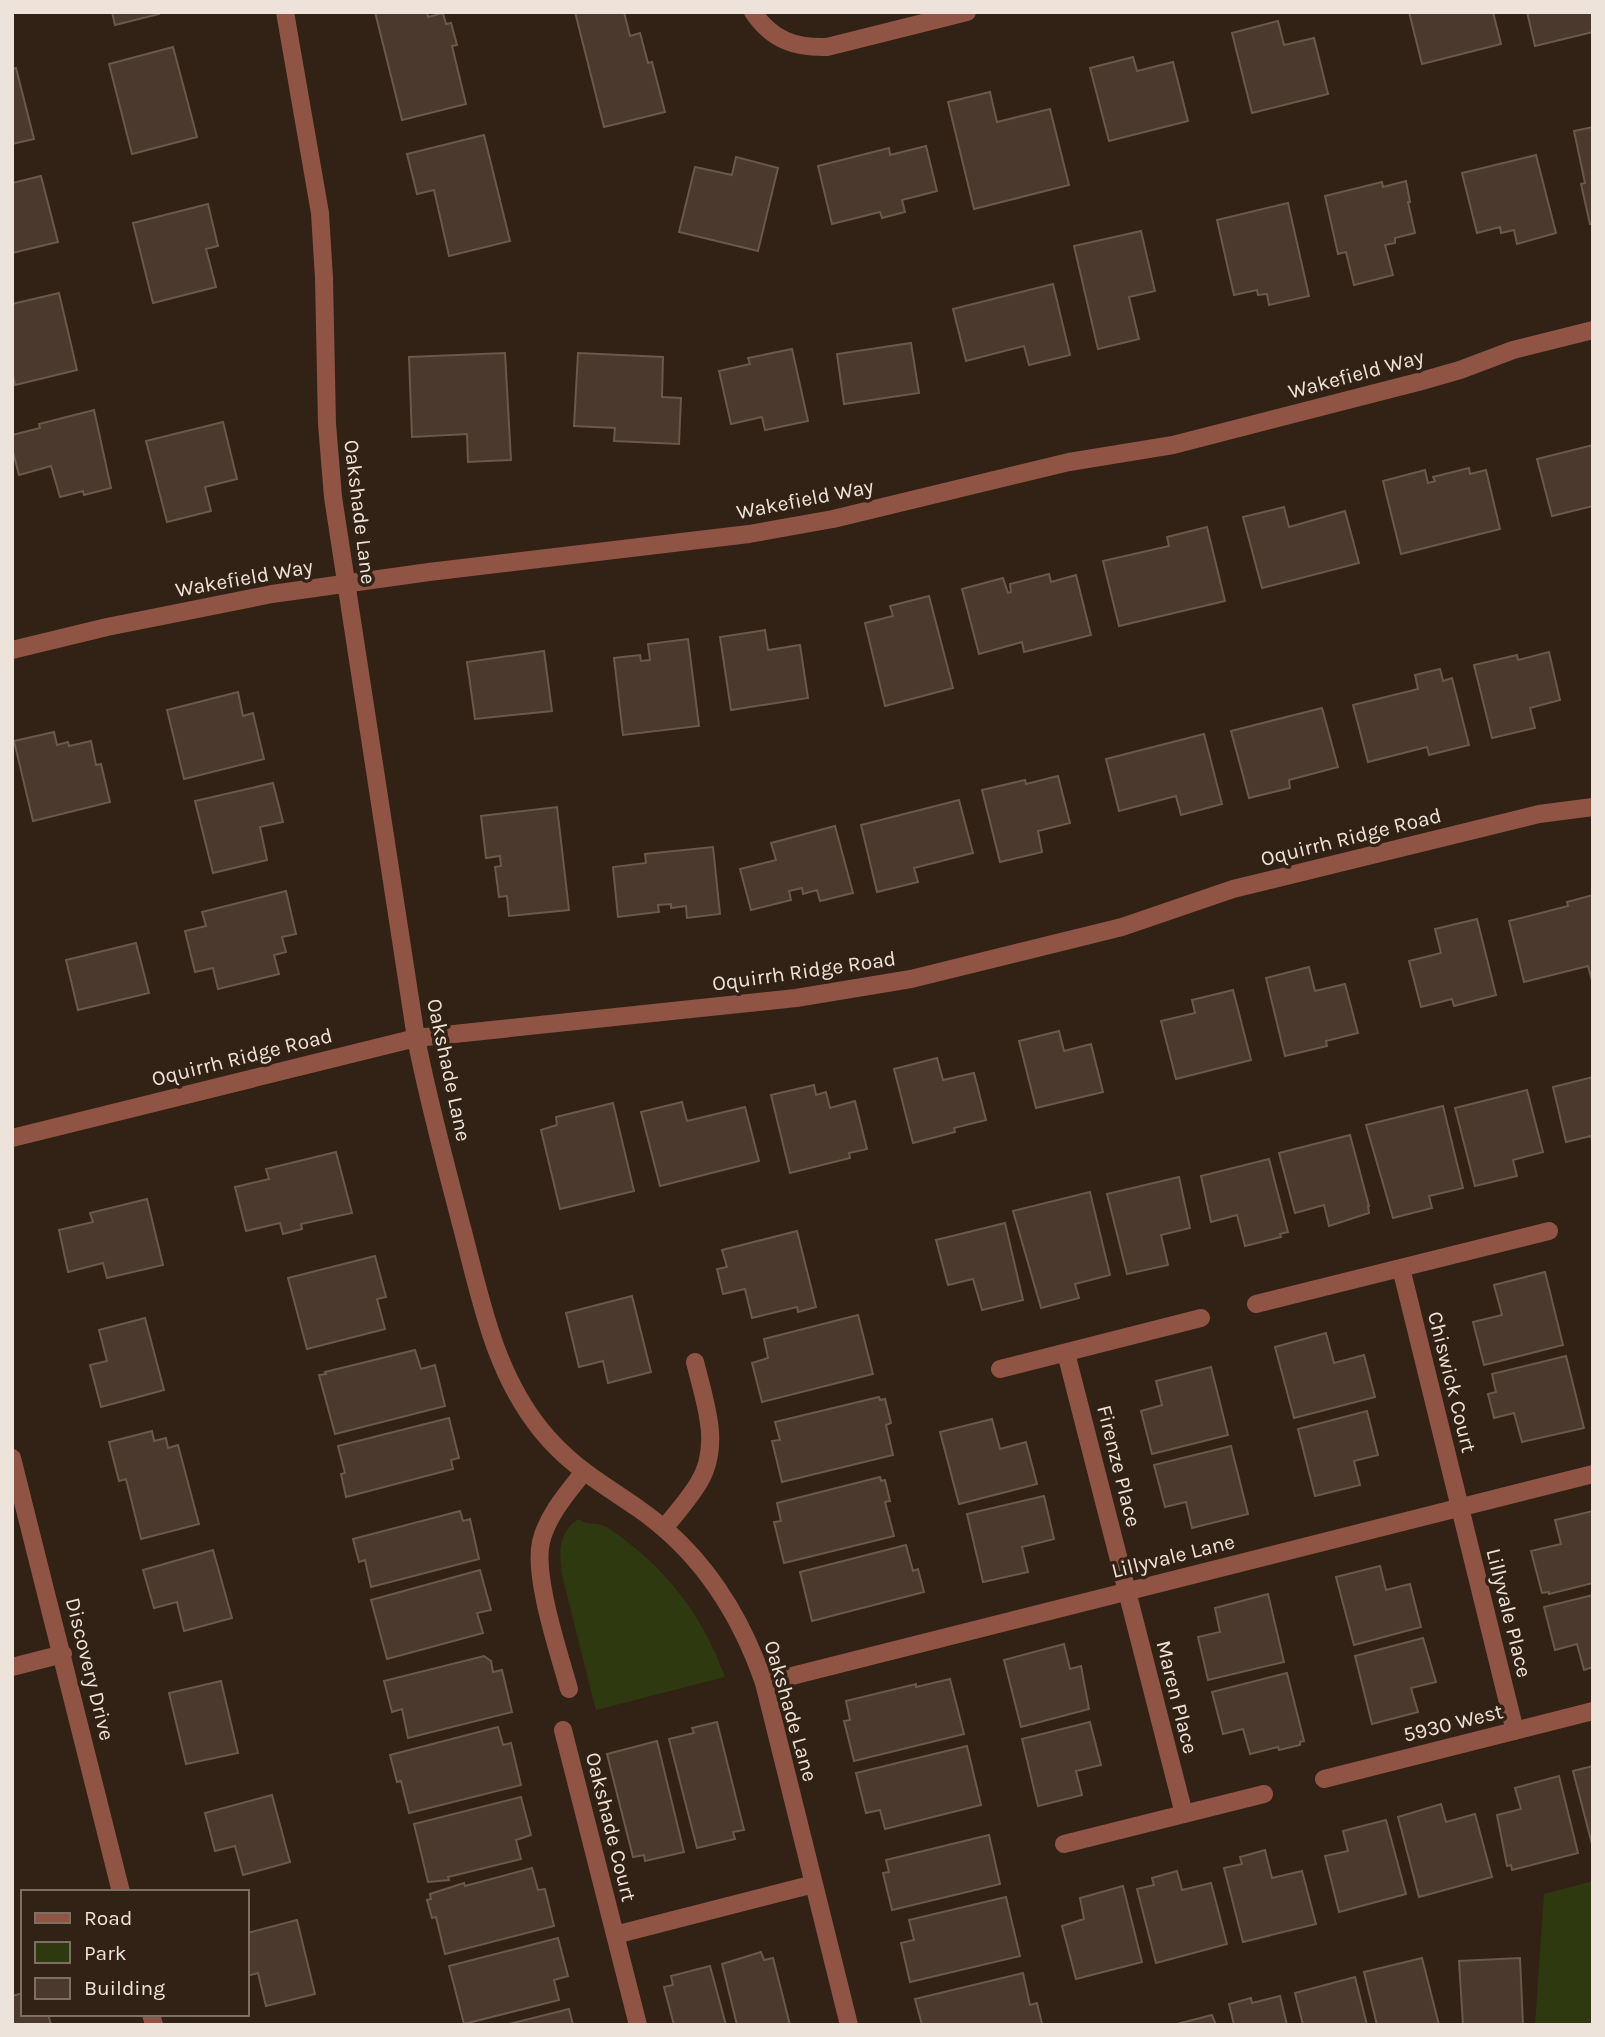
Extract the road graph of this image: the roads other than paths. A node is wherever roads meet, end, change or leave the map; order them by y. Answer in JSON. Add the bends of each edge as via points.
{"nodes":[{"id":1,"x":285,"y":12,"type":"edge"},
{"id":2,"x":753,"y":12,"type":"edge"},
{"id":3,"x":967,"y":12,"type":"edge"},
{"id":4,"x":1593,"y":330,"type":"edge"},
{"id":5,"x":345,"y":583,"type":"junction"},
{"id":6,"x":12,"y":650,"type":"edge"},
{"id":7,"x":1593,"y":807,"type":"edge"},
{"id":8,"x":416,"y":1038,"type":"junction"},
{"id":9,"x":12,"y":1138,"type":"edge"},
{"id":10,"x":1549,"y":1231,"type":"dead end"},
{"id":11,"x":1401,"y":1268,"type":"junction"},
{"id":12,"x":1256,"y":1304,"type":"dead end"},
{"id":13,"x":1201,"y":1318,"type":"dead end"},
{"id":14,"x":1066,"y":1353,"type":"junction"},
{"id":15,"x":695,"y":1362,"type":"dead end"},
{"id":16,"x":1000,"y":1369,"type":"dead end"},
{"id":17,"x":12,"y":1458,"type":"edge"},
{"id":18,"x":583,"y":1473,"type":"junction"},
{"id":19,"x":1593,"y":1474,"type":"edge"},
{"id":20,"x":1459,"y":1507,"type":"junction"},
{"id":21,"x":664,"y":1528,"type":"junction"},
{"id":22,"x":1127,"y":1591,"type":"junction"},
{"id":23,"x":63,"y":1654,"type":"junction"},
{"id":24,"x":12,"y":1667,"type":"edge"},
{"id":25,"x":764,"y":1683,"type":"junction"},
{"id":26,"x":569,"y":1689,"type":"dead end"},
{"id":27,"x":1593,"y":1711,"type":"edge"},
{"id":28,"x":563,"y":1730,"type":"dead end"},
{"id":29,"x":1515,"y":1731,"type":"junction"},
{"id":30,"x":1324,"y":1779,"type":"dead end"},
{"id":31,"x":1264,"y":1794,"type":"dead end"},
{"id":32,"x":1184,"y":1814,"type":"junction"},
{"id":33,"x":1065,"y":1844,"type":"dead end"},
{"id":34,"x":814,"y":1884,"type":"junction"},
{"id":35,"x":121,"y":1890,"type":"edge"},
{"id":36,"x":615,"y":1936,"type":"junction"},
{"id":37,"x":638,"y":2025,"type":"edge"},
{"id":38,"x":849,"y":2025,"type":"edge"}],
"edges":[{"from":1,"to":5,"type":"street","name":"Oakshade Lane","via":[[320,214],[329,461]]},
{"from":2,"to":3,"type":"street","via":[[777,37],[810,48]]},
{"from":4,"to":5,"type":"street","name":"Wakefield Way","via":[[1513,349],[1418,382],[1173,445],[1069,462],[833,519],[749,534]]},
{"from":5,"to":6,"type":"street","name":"Wakefield Way","via":[[107,627]]},
{"from":5,"to":8,"type":"street","name":"Oakshade Lane"},
{"from":7,"to":8,"type":"street","name":"Oquirrh Ridge Road","via":[[1539,814],[1233,889],[1122,927],[911,979],[796,998]]},
{"from":8,"to":9,"type":"street","name":"Oquirrh Ridge Road"},
{"from":8,"to":18,"type":"street","name":"Oakshade Lane","via":[[472,1267],[501,1362],[541,1430]]},
{"from":10,"to":11,"type":"street"},
{"from":11,"to":12,"type":"street"},
{"from":11,"to":20,"type":"street","name":"Chiswick Court"},
{"from":13,"to":14,"type":"street"},
{"from":14,"to":16,"type":"street"},
{"from":14,"to":22,"type":"street","name":"Firenze Place"},
{"from":15,"to":21,"type":"street","via":[[711,1433],[708,1458],[698,1484]]},
{"from":17,"to":23,"type":"street","name":"Discovery Drive"},
{"from":18,"to":21,"type":"street","name":"Oakshade Lane"},
{"from":18,"to":26,"type":"street","via":[[546,1527],[539,1556]]},
{"from":19,"to":20,"type":"street","name":"Lillyvale Lane"},
{"from":20,"to":22,"type":"street","name":"Lillyvale Lane"},
{"from":20,"to":29,"type":"street","name":"Lillyvale Place"},
{"from":21,"to":25,"type":"street","name":"Oakshade Lane","via":[[702,1566],[736,1617]]},
{"from":22,"to":25,"type":"street","name":"Lillyvale Lane"},
{"from":22,"to":32,"type":"street","name":"Maren Place"},
{"from":23,"to":24,"type":"street"},
{"from":23,"to":35,"type":"street","name":"Discovery Drive"},
{"from":25,"to":34,"type":"street","name":"Oakshade Lane"},
{"from":27,"to":29,"type":"street","name":"5930 West"},
{"from":28,"to":36,"type":"street","name":"Oakshade Court"},
{"from":29,"to":30,"type":"street","name":"5930 West"},
{"from":31,"to":32,"type":"street"},
{"from":32,"to":33,"type":"street"},
{"from":34,"to":36,"type":"street","name":"Oakshade Court"},
{"from":34,"to":38,"type":"street","name":"Oakshade Lane"},
{"from":36,"to":37,"type":"street","name":"Oakshade Court"}]}
